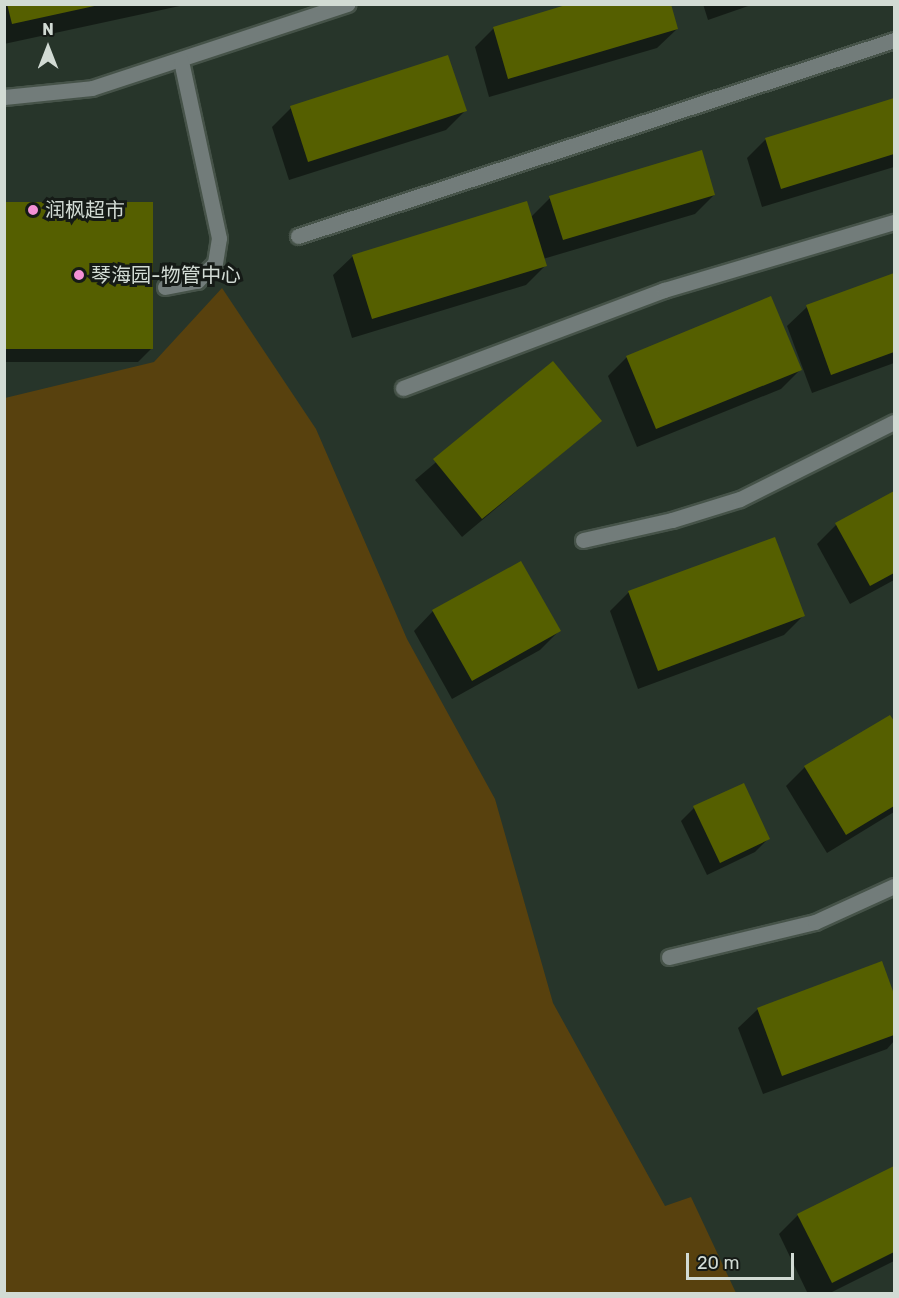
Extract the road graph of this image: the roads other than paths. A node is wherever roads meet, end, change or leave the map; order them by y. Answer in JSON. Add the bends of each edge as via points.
{"nodes":[{"id":1,"x":348,"y":4,"type":"edge"},
{"id":2,"x":894,"y":40,"type":"edge"},
{"id":3,"x":181,"y":60,"type":"junction"},
{"id":4,"x":4,"y":97,"type":"edge"},
{"id":5,"x":894,"y":222,"type":"edge"},
{"id":6,"x":298,"y":236,"type":"dead end"},
{"id":7,"x":165,"y":287,"type":"dead end"},
{"id":8,"x":403,"y":388,"type":"dead end"},
{"id":9,"x":894,"y":422,"type":"edge"},
{"id":10,"x":583,"y":540,"type":"dead end"},
{"id":11,"x":894,"y":886,"type":"edge"},
{"id":12,"x":669,"y":957,"type":"dead end"}],
"edges":[{"from":1,"to":3,"type":"street"},
{"from":2,"to":6,"type":"street"},
{"from":3,"to":4,"type":"street","via":[[92,88]]},
{"from":3,"to":7,"type":"street","via":[[219,238],[215,263],[197,281]]},
{"from":5,"to":8,"type":"street","via":[[664,290]]},
{"from":9,"to":10,"type":"street","via":[[740,499],[672,520]]},
{"from":11,"to":12,"type":"street","via":[[815,922]]}]}
